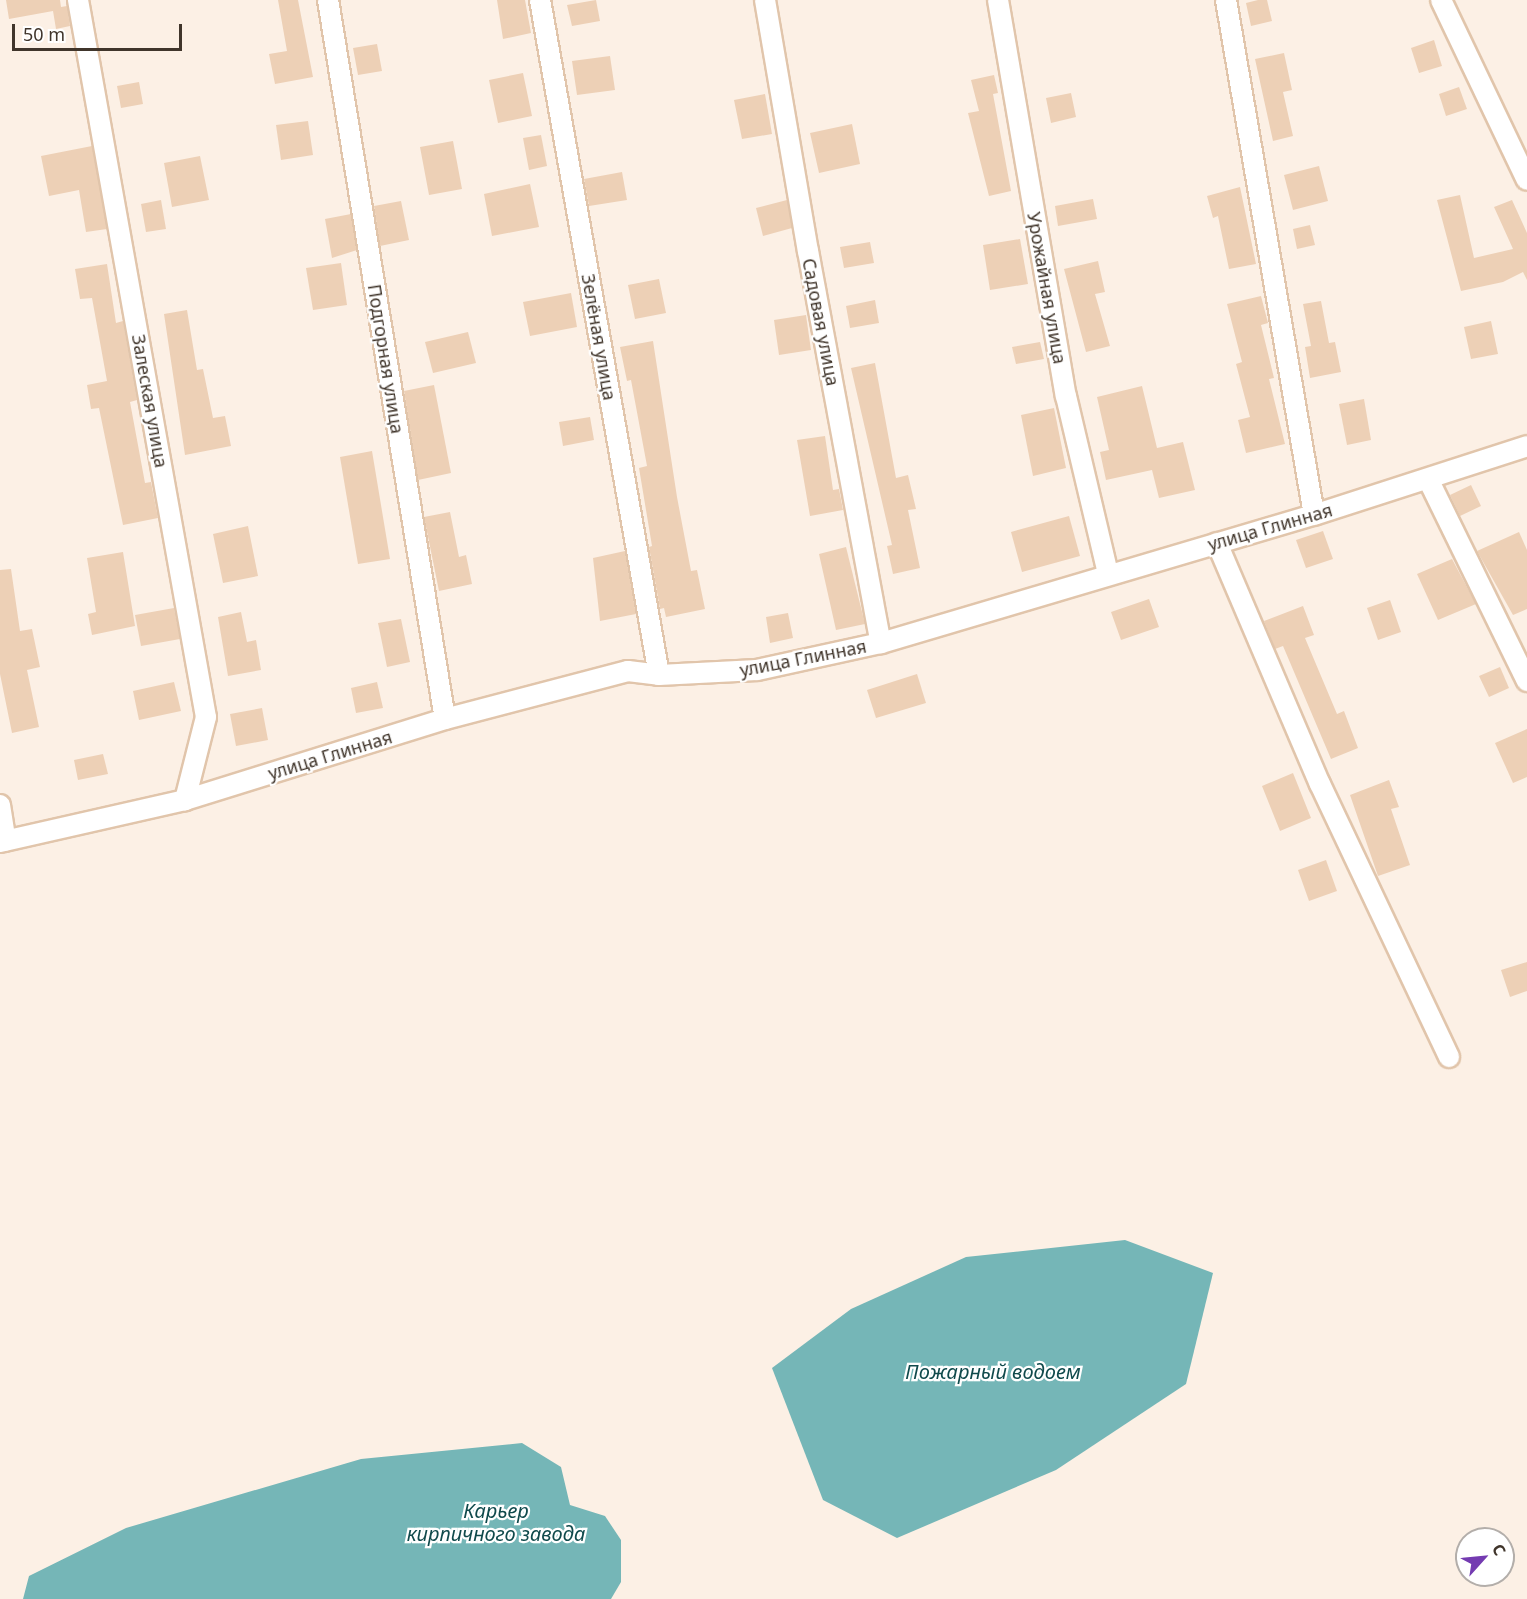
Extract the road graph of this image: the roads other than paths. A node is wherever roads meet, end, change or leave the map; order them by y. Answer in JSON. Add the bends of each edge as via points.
{"nodes":[{"id":1,"x":78,"y":0,"type":"edge"},
{"id":2,"x":328,"y":0,"type":"edge"},
{"id":3,"x":540,"y":0,"type":"edge"},
{"id":4,"x":765,"y":0,"type":"edge"},
{"id":5,"x":998,"y":0,"type":"edge"},
{"id":6,"x":1226,"y":0,"type":"edge"},
{"id":7,"x":1441,"y":0,"type":"edge"},
{"id":8,"x":1527,"y":180,"type":"edge"},
{"id":9,"x":1527,"y":446,"type":"edge"},
{"id":10,"x":1428,"y":479,"type":"junction"},
{"id":11,"x":1314,"y":515,"type":"junction"},
{"id":12,"x":1217,"y":543,"type":"junction"},
{"id":13,"x":1108,"y":574,"type":"junction"},
{"id":14,"x":881,"y":643,"type":"junction"},
{"id":15,"x":658,"y":675,"type":"junction"},
{"id":16,"x":1527,"y":681,"type":"edge"},
{"id":17,"x":445,"y":719,"type":"junction"},
{"id":18,"x":185,"y":800,"type":"junction"},
{"id":19,"x":0,"y":805,"type":"edge"},
{"id":20,"x":3,"y":841,"type":"edge"},
{"id":21,"x":1449,"y":1057,"type":"dead end"}],
"edges":[{"from":1,"to":18,"type":"street","name":"Залеская улица","via":[[206,717]]},
{"from":2,"to":17,"type":"street","name":"Подгорная улица"},
{"from":3,"to":15,"type":"street","name":"Зелёная улица"},
{"from":4,"to":14,"type":"street","name":"Садовая улица"},
{"from":5,"to":13,"type":"street","name":"Урожайная улица","via":[[1066,396]]},
{"from":6,"to":11,"type":"street"},
{"from":7,"to":8,"type":"street"},
{"from":9,"to":10,"type":"street","name":"улица Глинная"},
{"from":10,"to":11,"type":"street","name":"улица Глинная"},
{"from":10,"to":16,"type":"street"},
{"from":11,"to":12,"type":"street","name":"улица Глинная"},
{"from":12,"to":13,"type":"street","name":"улица Глинная"},
{"from":12,"to":21,"type":"street","via":[[1320,784]]},
{"from":13,"to":14,"type":"street","name":"улица Глинная"},
{"from":14,"to":15,"type":"street","name":"улица Глинная","via":[[758,670]]},
{"from":15,"to":17,"type":"street","name":"улица Глинная","via":[[628,671]]},
{"from":17,"to":18,"type":"street","name":"улица Глинная"},
{"from":18,"to":20,"type":"street","name":"улица Глинная"},
{"from":19,"to":20,"type":"street"}]}
